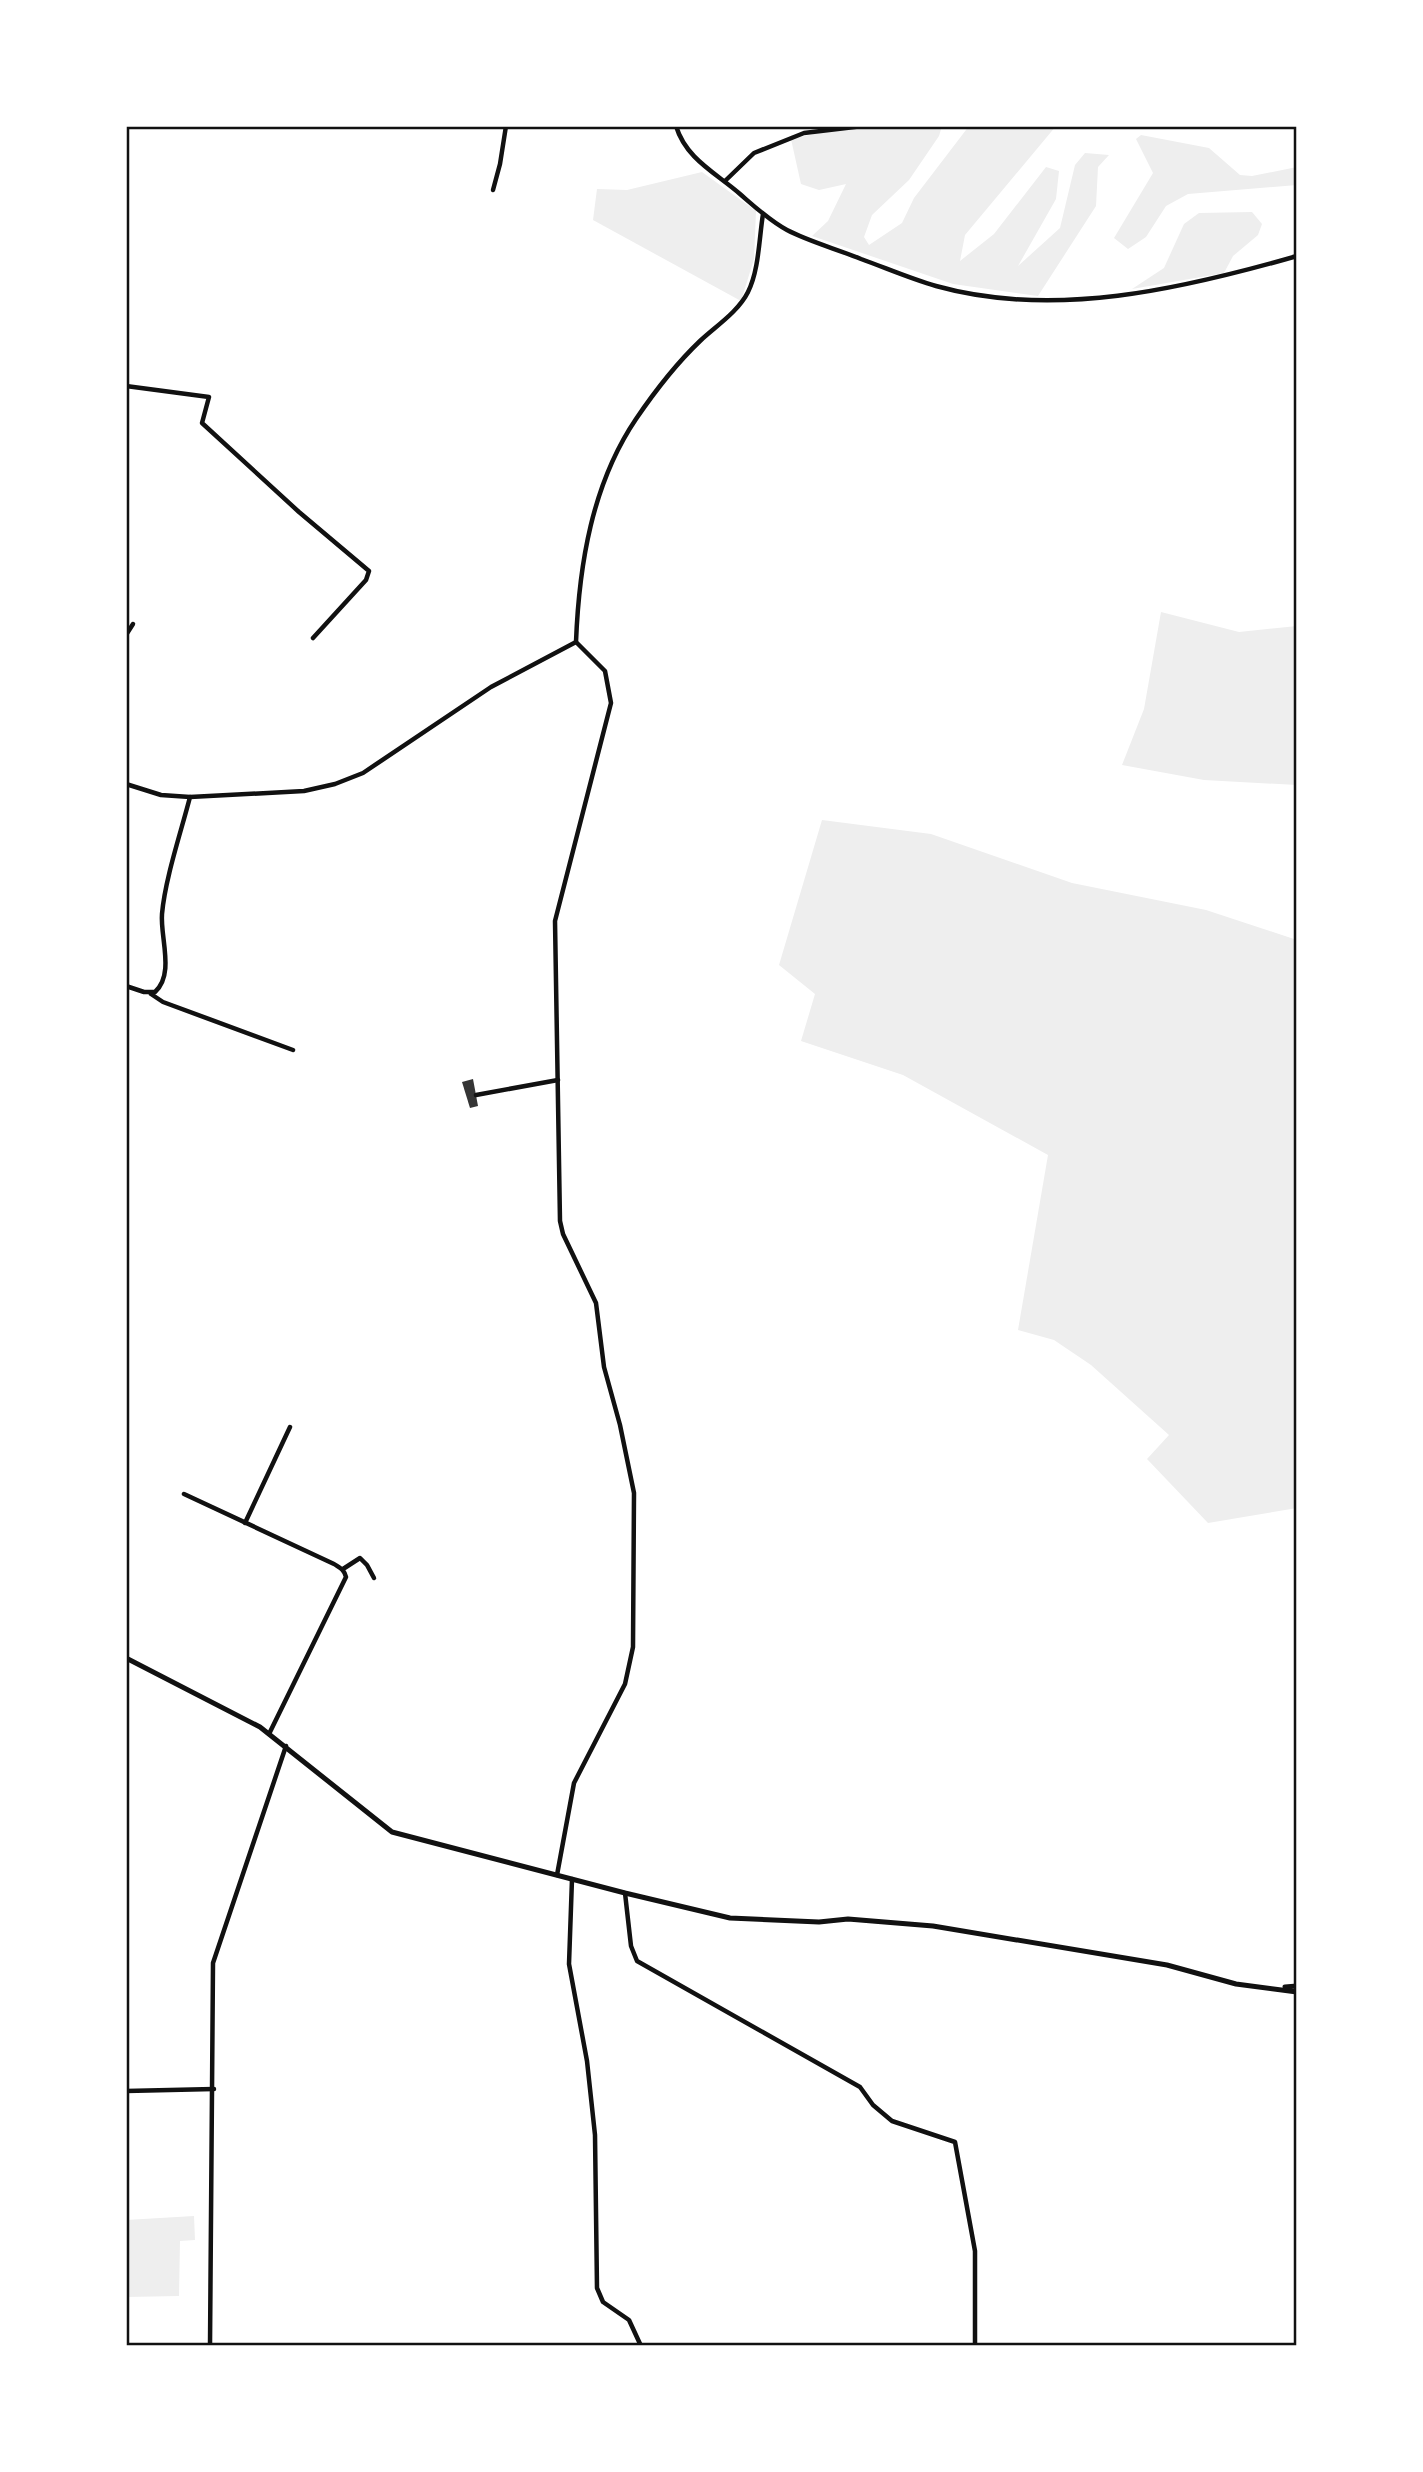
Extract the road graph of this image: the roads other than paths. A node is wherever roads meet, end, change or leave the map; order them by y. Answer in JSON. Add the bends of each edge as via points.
{"nodes":[{"id":1,"x":506,"y":126,"type":"edge"},
{"id":2,"x":676,"y":126,"type":"edge"},
{"id":3,"x":863,"y":126,"type":"edge"},
{"id":4,"x":725,"y":181,"type":"junction"},
{"id":5,"x":493,"y":190,"type":"dead end"},
{"id":6,"x":763,"y":214,"type":"junction"},
{"id":7,"x":1297,"y":256,"type":"edge"},
{"id":8,"x":126,"y":386,"type":"edge"},
{"id":9,"x":133,"y":624,"type":"dead end"},
{"id":10,"x":126,"y":635,"type":"edge"},
{"id":11,"x":313,"y":638,"type":"dead end"},
{"id":12,"x":576,"y":642,"type":"junction"},
{"id":13,"x":126,"y":783,"type":"edge"},
{"id":14,"x":190,"y":797,"type":"junction"},
{"id":15,"x":126,"y":986,"type":"edge"},
{"id":16,"x":150,"y":993,"type":"junction"},
{"id":17,"x":293,"y":1050,"type":"dead end"},
{"id":18,"x":558,"y":1080,"type":"junction"},
{"id":19,"x":476,"y":1095,"type":"dead end"},
{"id":20,"x":290,"y":1427,"type":"dead end"},
{"id":21,"x":184,"y":1494,"type":"dead end"},
{"id":22,"x":245,"y":1523,"type":"junction"},
{"id":23,"x":343,"y":1569,"type":"junction"},
{"id":24,"x":374,"y":1578,"type":"dead end"},
{"id":25,"x":126,"y":1658,"type":"edge"},
{"id":26,"x":269,"y":1734,"type":"junction"},
{"id":27,"x":286,"y":1746,"type":"junction"},
{"id":28,"x":557,"y":1875,"type":"junction"},
{"id":29,"x":572,"y":1879,"type":"junction"},
{"id":30,"x":625,"y":1893,"type":"junction"},
{"id":31,"x":1297,"y":1986,"type":"edge"},
{"id":32,"x":1271,"y":1987,"type":"junction"},
{"id":33,"x":1297,"y":1992,"type":"edge"},
{"id":34,"x":214,"y":2090,"type":"junction"},
{"id":35,"x":126,"y":2091,"type":"edge"},
{"id":36,"x":210,"y":2346,"type":"edge"},
{"id":37,"x":641,"y":2346,"type":"edge"},
{"id":38,"x":975,"y":2346,"type":"edge"}],
"edges":[{"from":1,"to":5,"type":"street"},
{"from":2,"to":4,"type":"street","via":[[690,154]]},
{"from":3,"to":4,"type":"street","via":[[804,133],[754,153]]},
{"from":4,"to":6,"type":"street"},
{"from":6,"to":7,"type":"street","via":[[786,230],[936,286],[1018,299],[1118,295],[1204,282]]},
{"from":6,"to":12,"type":"street","via":[[747,295],[698,343],[636,420],[604,483],[585,553]]},
{"from":8,"to":11,"type":"street","via":[[209,397],[202,423],[369,571]]},
{"from":9,"to":10,"type":"street"},
{"from":12,"to":14,"type":"street","via":[[491,687],[363,773],[304,791]]},
{"from":12,"to":18,"type":"street","via":[[605,671],[611,703],[555,921]]},
{"from":13,"to":14,"type":"street","via":[[161,795]]},
{"from":14,"to":16,"type":"street","via":[[162,915],[163,982]]},
{"from":15,"to":16,"type":"street"},
{"from":16,"to":17,"type":"street","via":[[163,1002]]},
{"from":18,"to":19,"type":"street"},
{"from":18,"to":28,"type":"street","via":[[559,1221],[598,1313],[604,1367],[634,1493],[635,1541],[634,1647],[625,1684],[574,1783]]},
{"from":20,"to":22,"type":"street"},
{"from":21,"to":22,"type":"street"},
{"from":22,"to":23,"type":"street"},
{"from":23,"to":24,"type":"street","via":[[360,1558]]},
{"from":23,"to":26,"type":"street","via":[[346,1577]]},
{"from":25,"to":26,"type":"street"},
{"from":26,"to":27,"type":"street"},
{"from":27,"to":28,"type":"street","via":[[392,1832]]},
{"from":27,"to":34,"type":"street","via":[[213,1963]]},
{"from":28,"to":29,"type":"street"},
{"from":29,"to":30,"type":"street"},
{"from":29,"to":37,"type":"street","via":[[569,1965],[595,2135],[597,2288],[603,2302],[629,2320]]},
{"from":30,"to":32,"type":"street","via":[[749,1920],[848,1919],[933,1926]]},
{"from":30,"to":38,"type":"street","via":[[637,1961],[860,2087],[892,2121],[955,2142],[975,2251]]},
{"from":31,"to":32,"type":"street"},
{"from":32,"to":33,"type":"street"},
{"from":34,"to":35,"type":"street"},
{"from":34,"to":36,"type":"street"}]}
